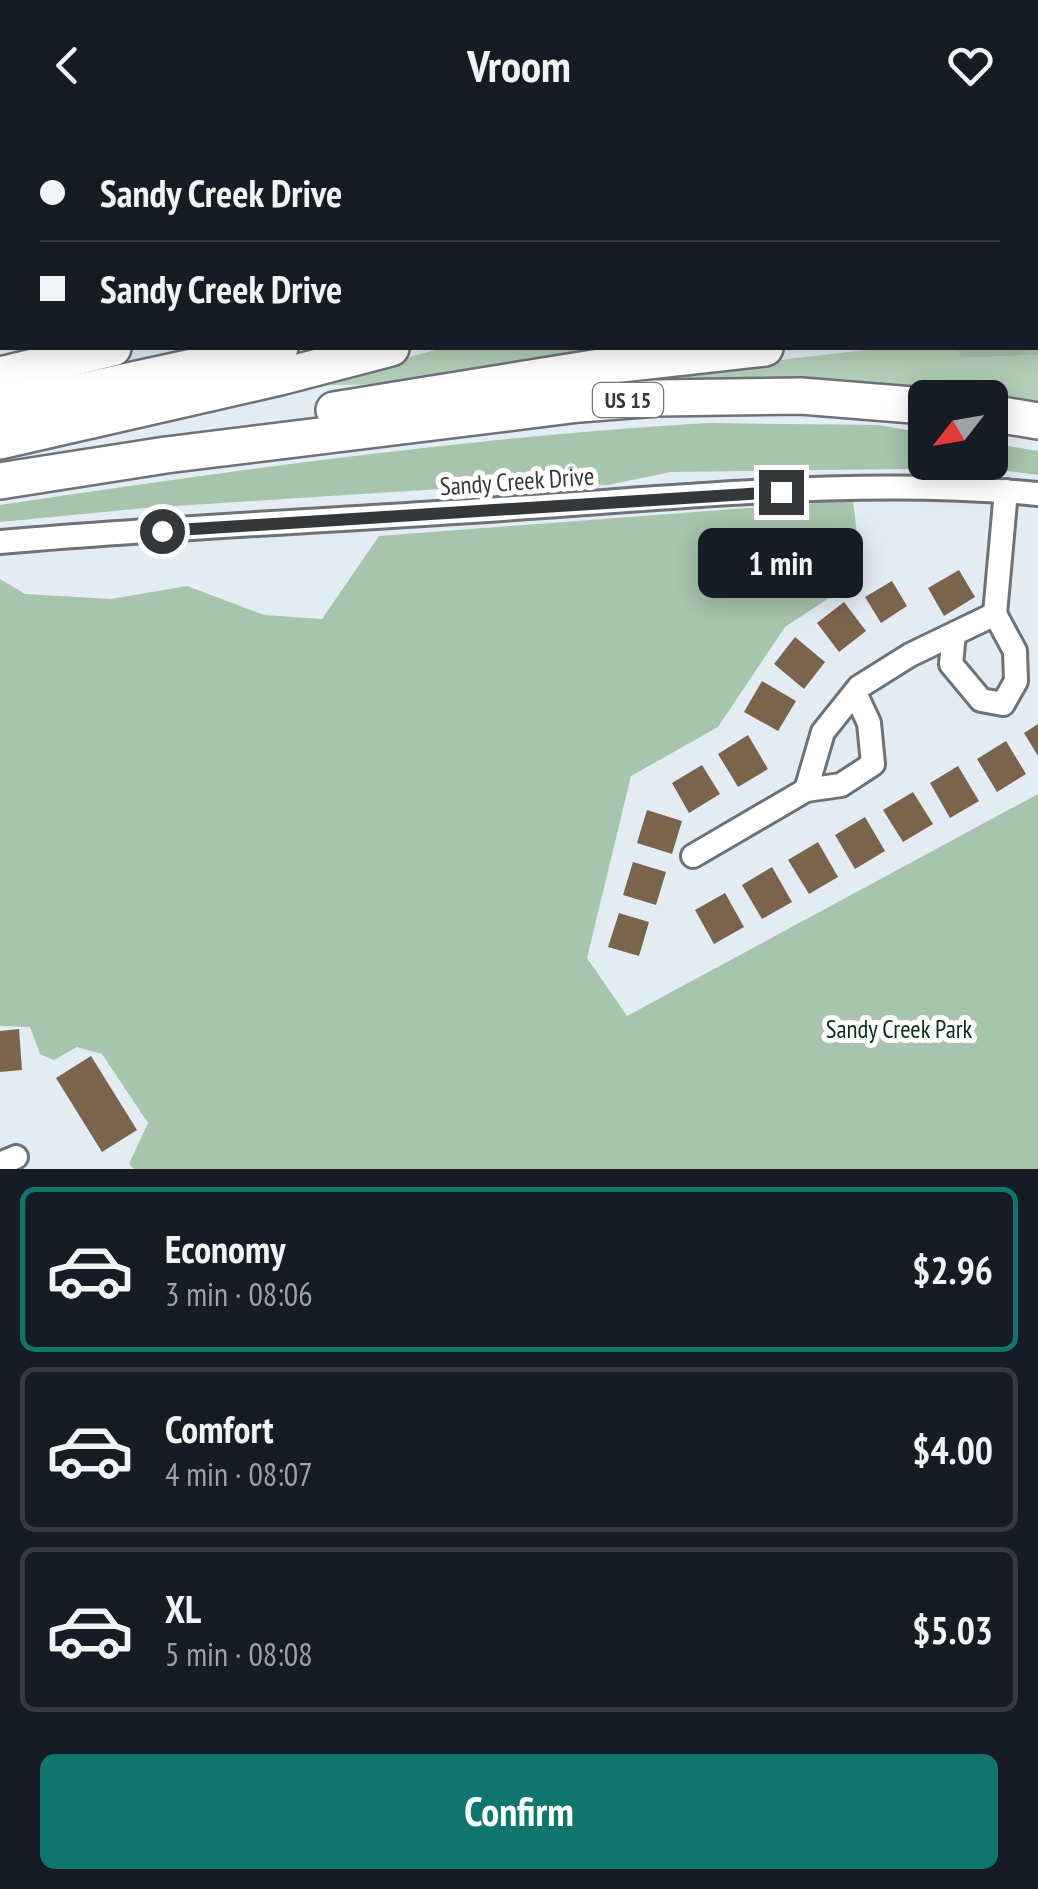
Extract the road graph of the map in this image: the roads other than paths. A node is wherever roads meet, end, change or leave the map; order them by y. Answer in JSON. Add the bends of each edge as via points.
{"nodes":[{"id":1,"x":105,"y":350,"type":"edge"},
{"id":2,"x":271,"y":350,"type":"edge"},
{"id":3,"x":383,"y":350,"type":"edge"},
{"id":4,"x":746,"y":350,"type":"edge"},
{"id":5,"x":0,"y":375,"type":"edge"},
{"id":6,"x":908,"y":405,"type":"edge"},
{"id":7,"x":0,"y":409,"type":"edge"},
{"id":8,"x":1008,"y":415,"type":"edge"},
{"id":9,"x":1038,"y":421,"type":"edge"},
{"id":10,"x":0,"y":441,"type":"edge"},
{"id":11,"x":3,"y":481,"type":"edge"},
{"id":12,"x":1006,"y":491,"type":"junction"},
{"id":13,"x":1038,"y":494,"type":"edge"},
{"id":14,"x":0,"y":542,"type":"edge"},
{"id":15,"x":995,"y":614,"type":"junction"},
{"id":16,"x":954,"y":634,"type":"junction"},
{"id":17,"x":854,"y":692,"type":"junction"},
{"id":18,"x":806,"y":790,"type":"junction"},
{"id":19,"x":693,"y":856,"type":"dead end"}],
"edges":[{"from":1,"to":5,"type":"highway"},
{"from":2,"to":7,"type":"highway"},
{"from":3,"to":10,"type":"highway"},
{"from":4,"to":11,"type":"highway","via":[[329,411],[30,470]]},
{"from":6,"to":11,"type":"highway","number":"US 15","via":[[801,396],[579,404]]},
{"from":8,"to":9,"type":"highway"},
{"from":12,"to":13,"type":"street","name":"Sandy Creek Drive"},
{"from":12,"to":14,"type":"street","name":"Sandy Creek Drive","via":[[859,488]]},
{"from":12,"to":15,"type":"street"},
{"from":15,"to":16,"type":"street"},
{"from":15,"to":16,"type":"street","via":[[1015,651],[1016,681],[1003,704],[981,700],[951,664]]},
{"from":16,"to":17,"type":"street"},
{"from":17,"to":18,"type":"street","via":[[823,732]]},
{"from":17,"to":18,"type":"street","via":[[869,723],[873,764],[841,785]]},
{"from":18,"to":19,"type":"street"}]}
